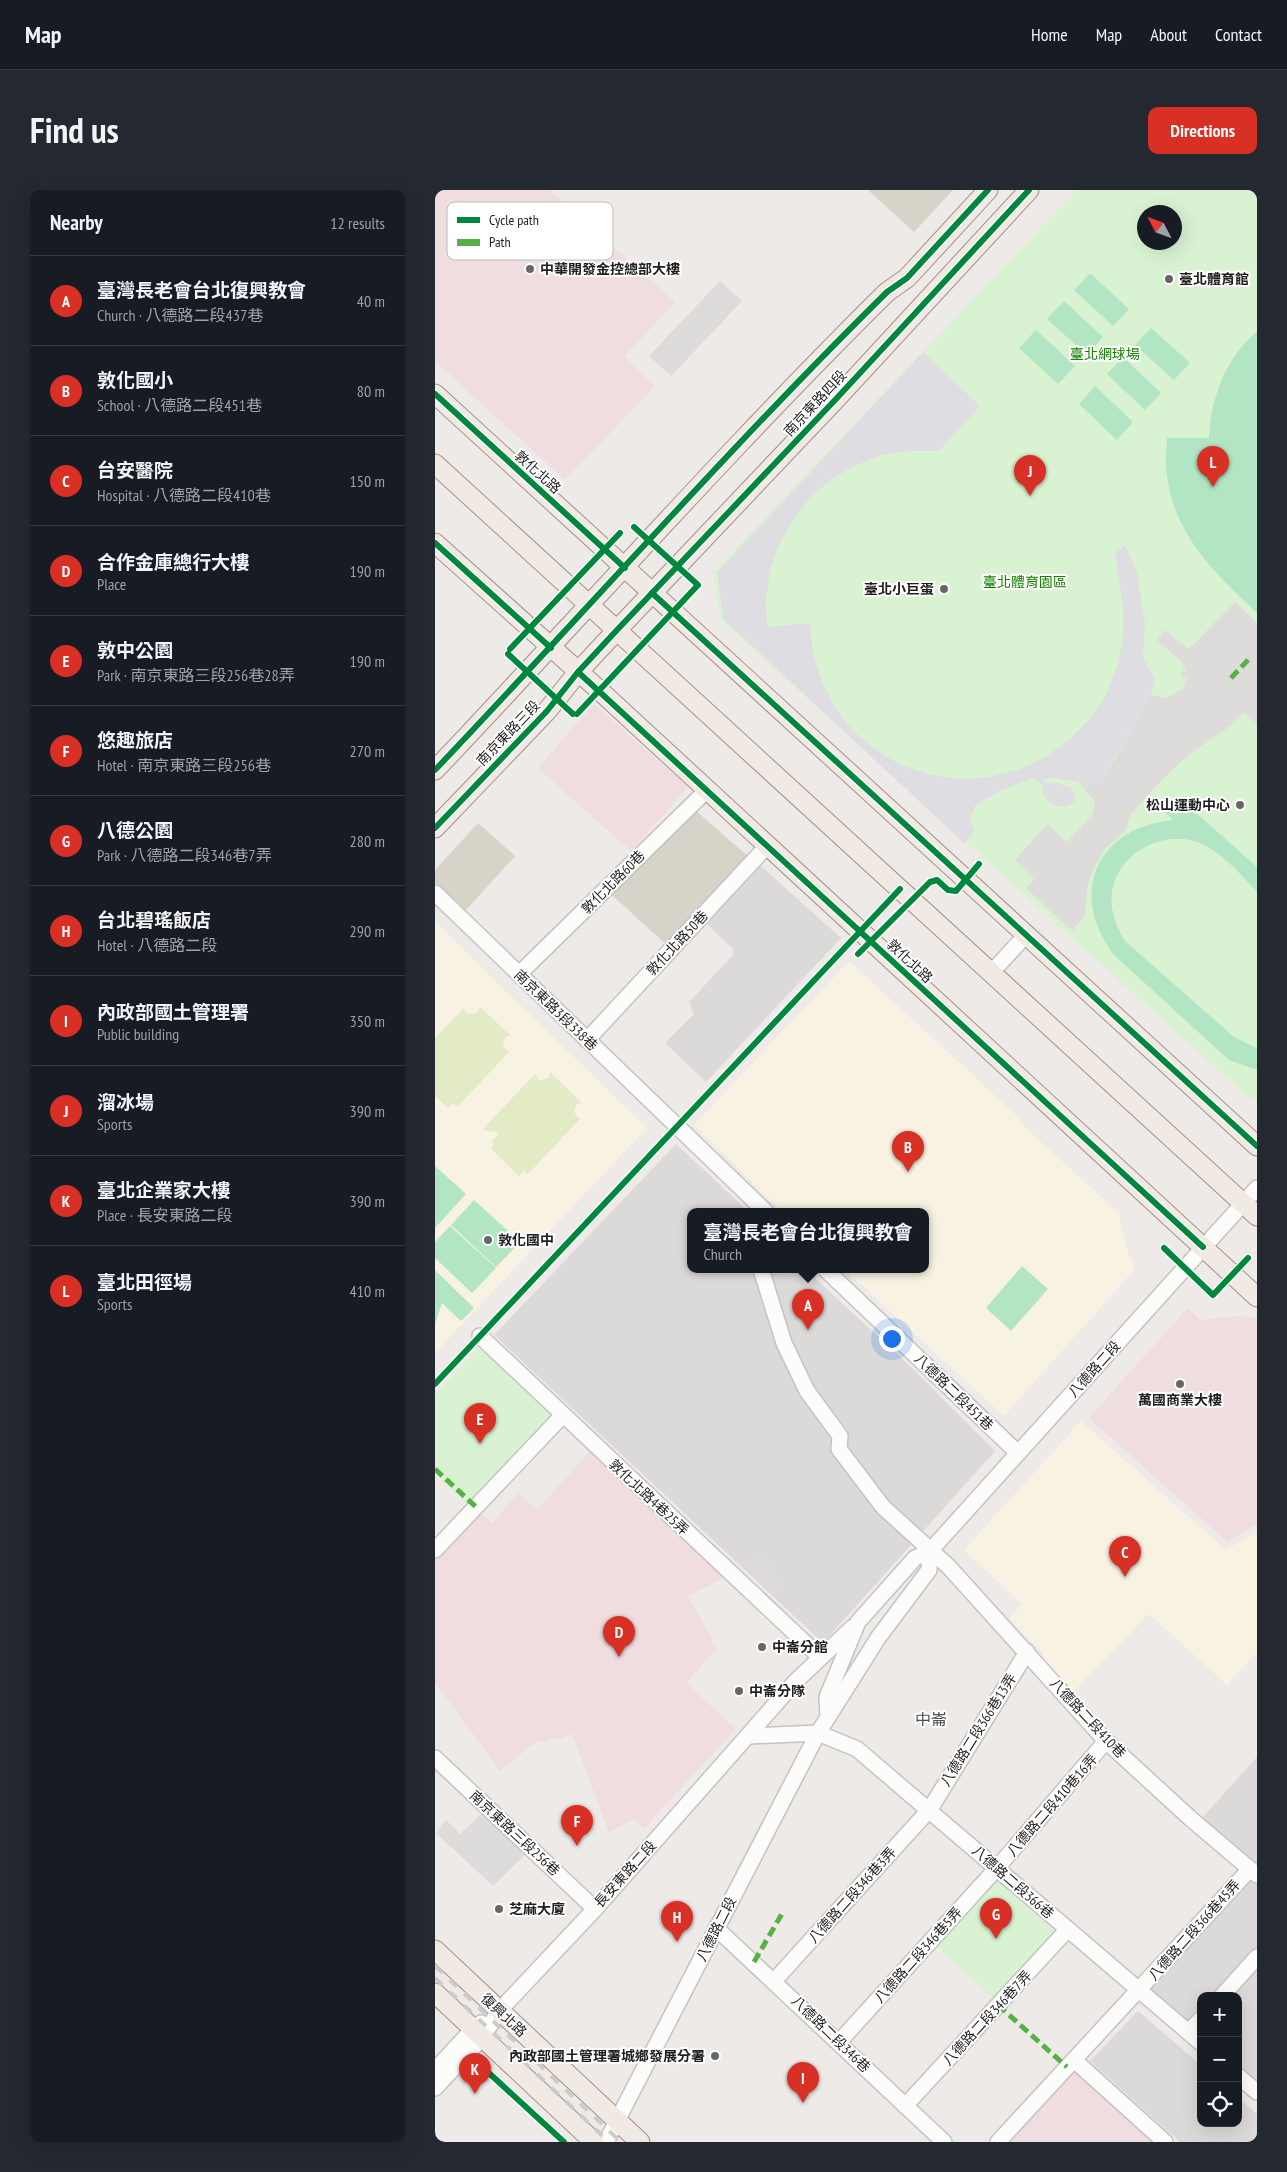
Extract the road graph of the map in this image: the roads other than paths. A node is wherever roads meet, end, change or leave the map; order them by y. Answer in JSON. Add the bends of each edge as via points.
{"nodes":[{"id":1,"x":988,"y":190,"type":"edge"},
{"id":2,"x":1029,"y":190,"type":"edge"},
{"id":3,"x":435,"y":394,"type":"edge"},
{"id":4,"x":435,"y":464,"type":"edge"},
{"id":5,"x":435,"y":543,"type":"edge"},
{"id":6,"x":625,"y":568,"type":"junction"},
{"id":7,"x":653,"y":593,"type":"junction"},
{"id":8,"x":590,"y":606,"type":"junction"},
{"id":9,"x":617,"y":630,"type":"junction"},
{"id":10,"x":551,"y":648,"type":"junction"},
{"id":11,"x":578,"y":672,"type":"junction"},
{"id":12,"x":435,"y":770,"type":"edge"},
{"id":13,"x":707,"y":790,"type":"junction"},
{"id":14,"x":435,"y":828,"type":"edge"},
{"id":15,"x":767,"y":846,"type":"junction"},
{"id":16,"x":435,"y":893,"type":"edge"},
{"id":17,"x":1026,"y":935,"type":"junction"},
{"id":18,"x":991,"y":973,"type":"junction"},
{"id":19,"x":519,"y":974,"type":"junction"},
{"id":20,"x":587,"y":1040,"type":"junction"},
{"id":21,"x":1257,"y":1146,"type":"edge"},
{"id":22,"x":1257,"y":1188,"type":"edge"},
{"id":23,"x":1243,"y":1204,"type":"junction"},
{"id":24,"x":762,"y":1208,"type":"edge"},
{"id":25,"x":1257,"y":1216,"type":"edge"},
{"id":26,"x":1203,"y":1247,"type":"junction"},
{"id":27,"x":762,"y":1273,"type":"edge"},
{"id":28,"x":829,"y":1273,"type":"edge"},
{"id":29,"x":1257,"y":1296,"type":"edge"},
{"id":30,"x":479,"y":1336,"type":"dead end"},
{"id":31,"x":563,"y":1415,"type":"junction"},
{"id":32,"x":1018,"y":1453,"type":"junction"},
{"id":33,"x":435,"y":1550,"type":"edge"},
{"id":34,"x":930,"y":1551,"type":"junction"},
{"id":35,"x":858,"y":1622,"type":"junction"},
{"id":36,"x":1027,"y":1652,"type":"junction"},
{"id":37,"x":820,"y":1657,"type":"junction"},
{"id":38,"x":828,"y":1717,"type":"junction"},
{"id":39,"x":818,"y":1734,"type":"junction"},
{"id":40,"x":749,"y":1736,"type":"junction"},
{"id":41,"x":1107,"y":1741,"type":"junction"},
{"id":42,"x":435,"y":1758,"type":"edge"},
{"id":43,"x":930,"y":1809,"type":"junction"},
{"id":44,"x":997,"y":1868,"type":"junction"},
{"id":45,"x":1254,"y":1872,"type":"edge"},
{"id":46,"x":595,"y":1909,"type":"junction"},
{"id":47,"x":716,"y":1928,"type":"junction"},
{"id":48,"x":1068,"y":1930,"type":"junction"},
{"id":49,"x":435,"y":1950,"type":"edge"},
{"id":50,"x":1257,"y":1957,"type":"edge"},
{"id":51,"x":774,"y":1980,"type":"junction"},
{"id":52,"x":1139,"y":1990,"type":"junction"},
{"id":53,"x":1226,"y":1992,"type":"edge"},
{"id":54,"x":435,"y":1993,"type":"edge"},
{"id":55,"x":499,"y":2011,"type":"junction"},
{"id":56,"x":1197,"y":2023,"type":"edge"},
{"id":57,"x":1188,"y":2032,"type":"junction"},
{"id":58,"x":477,"y":2033,"type":"junction"},
{"id":59,"x":1197,"y":2040,"type":"edge"},
{"id":60,"x":839,"y":2042,"type":"junction"},
{"id":61,"x":1074,"y":2060,"type":"junction"},
{"id":62,"x":435,"y":2070,"type":"edge"},
{"id":63,"x":1242,"y":2079,"type":"edge"},
{"id":64,"x":435,"y":2088,"type":"edge"},
{"id":65,"x":1256,"y":2091,"type":"edge"},
{"id":66,"x":905,"y":2106,"type":"junction"},
{"id":67,"x":617,"y":2121,"type":"junction"},
{"id":68,"x":594,"y":2142,"type":"edge"},
{"id":69,"x":606,"y":2142,"type":"edge"},
{"id":70,"x":639,"y":2142,"type":"edge"},
{"id":71,"x":944,"y":2142,"type":"edge"},
{"id":72,"x":998,"y":2142,"type":"edge"},
{"id":73,"x":1165,"y":2142,"type":"edge"}],
"edges":[{"from":1,"to":6,"type":"main road","name":"南京東路四段","via":[[907,278],[887,292],[793,386],[647,540]]},
{"from":2,"to":7,"type":"main road","name":"南京東路四段"},
{"from":3,"to":6,"type":"main road","name":"敦化北路"},
{"from":4,"to":8,"type":"main road"},
{"from":5,"to":10,"type":"main road","name":"敦化北路"},
{"from":6,"to":7,"type":"main road","name":"敦化北路"},
{"from":6,"to":8,"type":"main road","name":"南京東路四段"},
{"from":7,"to":9,"type":"main road","name":"南京東路四段"},
{"from":7,"to":17,"type":"main road","name":"敦化北路"},
{"from":8,"to":9,"type":"main road"},
{"from":8,"to":10,"type":"main road","name":"南京東路三段"},
{"from":9,"to":11,"type":"main road","name":"南京東路三段"},
{"from":9,"to":18,"type":"main road"},
{"from":10,"to":11,"type":"main road","name":"敦化北路"},
{"from":10,"to":12,"type":"main road","name":"南京東路三段"},
{"from":11,"to":13,"type":"main road","name":"敦化北路"},
{"from":11,"to":14,"type":"main road","name":"南京東路三段","via":[[547,711]]},
{"from":13,"to":15,"type":"main road","name":"敦化北路"},
{"from":13,"to":19,"type":"street","name":"敦化北路60巷"},
{"from":15,"to":20,"type":"street","name":"敦化北路50巷"},
{"from":15,"to":26,"type":"main road","name":"敦化北路"},
{"from":16,"to":19,"type":"street","name":"南京東路3段338巷"},
{"from":17,"to":18,"type":"street"},
{"from":17,"to":21,"type":"main road","name":"敦化北路"},
{"from":18,"to":23,"type":"main road"},
{"from":19,"to":20,"type":"street","name":"南京東路3段338巷"},
{"from":20,"to":24,"type":"street","name":"南京東路3段338巷"},
{"from":22,"to":23,"type":"street","name":"八德路二段"},
{"from":23,"to":25,"type":"main road"},
{"from":23,"to":26,"type":"street","name":"八德路二段"},
{"from":26,"to":29,"type":"main road","name":"敦化北路"},
{"from":26,"to":32,"type":"street","name":"八德路二段"},
{"from":27,"to":34,"type":"street","name":"八德路二段410巷","via":[[784,1343],[807,1391],[840,1436],[839,1449],[883,1507]]},
{"from":28,"to":32,"type":"street","name":"八德路二段451巷"},
{"from":30,"to":31,"type":"street","name":"敦化北路4巷25弄"},
{"from":31,"to":33,"type":"street"},
{"from":31,"to":37,"type":"street","name":"敦化北路4巷25弄"},
{"from":32,"to":34,"type":"street","name":"八德路二段"},
{"from":34,"to":35,"type":"street","name":"八德路二段","via":[[915,1558]]},
{"from":34,"to":36,"type":"street","name":"八德路二段410巷","via":[[948,1566]]},
{"from":34,"to":38,"type":"street","name":"八德路二段","via":[[929,1570],[878,1638]]},
{"from":35,"to":37,"type":"street","name":"長安東路二段"},
{"from":35,"to":38,"type":"street","name":"八德路二段","via":[[827,1697]]},
{"from":36,"to":41,"type":"street","name":"八德路二段410巷"},
{"from":36,"to":43,"type":"street","name":"八德路二段366巷13弄"},
{"from":37,"to":40,"type":"street","name":"長安東路二段"},
{"from":38,"to":39,"type":"street","name":"八德路二段"},
{"from":39,"to":40,"type":"street"},
{"from":39,"to":43,"type":"street","name":"八德路二段366巷","via":[[857,1749]]},
{"from":39,"to":47,"type":"street","name":"八德路二段"},
{"from":40,"to":46,"type":"street","name":"長安東路二段"},
{"from":41,"to":44,"type":"street","name":"八德路二段410巷16弄"},
{"from":41,"to":45,"type":"street","name":"八德路二段410巷"},
{"from":42,"to":46,"type":"street","name":"南京東路三段256巷"},
{"from":43,"to":44,"type":"street","name":"八德路二段366巷"},
{"from":43,"to":51,"type":"street","name":"八德路二段346巷3弄"},
{"from":44,"to":48,"type":"street","name":"八德路二段366巷"},
{"from":44,"to":60,"type":"street","name":"八德路二段346巷5弄"},
{"from":45,"to":52,"type":"street","name":"八德路二段366巷45弄"},
{"from":46,"to":55,"type":"street","name":"長安東路二段"},
{"from":47,"to":51,"type":"street","name":"八德路二段346巷"},
{"from":47,"to":67,"type":"street","name":"八德路二段"},
{"from":48,"to":52,"type":"street","name":"八德路二段366巷"},
{"from":48,"to":66,"type":"street","name":"八德路二段346巷7弄"},
{"from":49,"to":55,"type":"main road","name":"復興北路"},
{"from":50,"to":53,"type":"street"},
{"from":51,"to":60,"type":"street","name":"八德路二段346巷"},
{"from":52,"to":57,"type":"street","name":"八德路二段366巷"},
{"from":52,"to":61,"type":"street","name":"八德路二段366巷45弄"},
{"from":54,"to":58,"type":"main road"},
{"from":55,"to":58,"type":"street","name":"長安東路二段"},
{"from":55,"to":67,"type":"main road","name":"復興北路"},
{"from":56,"to":57,"type":"street"},
{"from":57,"to":59,"type":"street","name":"八德路二段366巷"},
{"from":58,"to":62,"type":"street","name":"長安東路二段"},
{"from":58,"to":64,"type":"street","name":"長安東路二段"},
{"from":58,"to":68,"type":"main road"},
{"from":60,"to":66,"type":"street","name":"八德路二段346巷"},
{"from":61,"to":72,"type":"street","name":"八德路二段366巷45弄"},
{"from":61,"to":73,"type":"street"},
{"from":63,"to":65,"type":"street"},
{"from":66,"to":71,"type":"street","name":"八德路二段346巷"},
{"from":67,"to":69,"type":"street","name":"八德路二段"},
{"from":67,"to":70,"type":"main road","name":"復興北路"}]}
